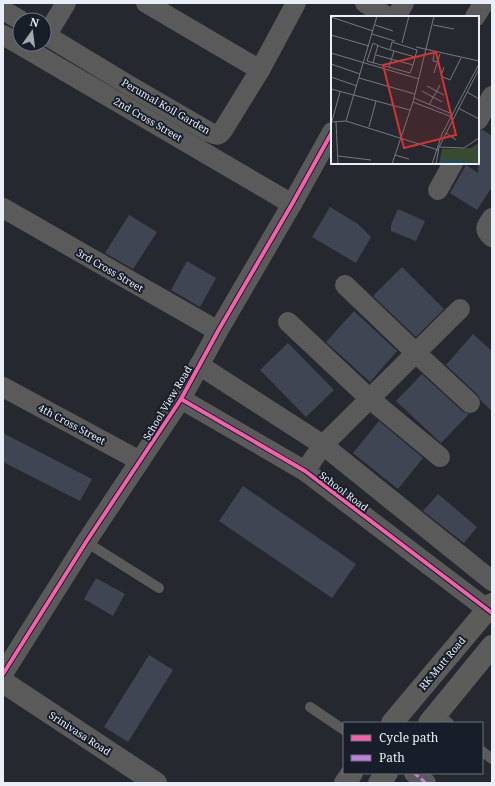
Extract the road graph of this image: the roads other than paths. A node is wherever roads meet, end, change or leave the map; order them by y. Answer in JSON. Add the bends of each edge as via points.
{"nodes":[{"id":1,"x":66,"y":3,"type":"edge"},
{"id":2,"x":146,"y":3,"type":"edge"},
{"id":3,"x":296,"y":3,"type":"edge"},
{"id":4,"x":365,"y":3,"type":"edge"},
{"id":5,"x":404,"y":3,"type":"edge"},
{"id":6,"x":3,"y":10,"type":"edge"},
{"id":7,"x":12,"y":15,"type":"edge"},
{"id":8,"x":386,"y":16,"type":"edge"},
{"id":9,"x":397,"y":16,"type":"edge"},
{"id":10,"x":52,"y":24,"type":"edge"},
{"id":11,"x":3,"y":35,"type":"edge"},
{"id":12,"x":52,"y":39,"type":"edge"},
{"id":13,"x":260,"y":70,"type":"junction"},
{"id":14,"x":487,"y":95,"type":"edge"},
{"id":15,"x":479,"y":117,"type":"edge"},
{"id":16,"x":331,"y":134,"type":"edge"},
{"id":17,"x":452,"y":164,"type":"edge"},
{"id":18,"x":438,"y":190,"type":"dead end"},
{"id":19,"x":292,"y":204,"type":"junction"},
{"id":20,"x":3,"y":208,"type":"edge"},
{"id":21,"x":492,"y":218,"type":"edge"},
{"id":22,"x":492,"y":237,"type":"edge"},
{"id":23,"x":345,"y":285,"type":"dead end"},
{"id":24,"x":460,"y":309,"type":"dead end"},
{"id":25,"x":288,"y":322,"type":"dead end"},
{"id":26,"x":218,"y":331,"type":"junction"},
{"id":27,"x":416,"y":353,"type":"junction"},
{"id":28,"x":200,"y":365,"type":"junction"},
{"id":29,"x":3,"y":387,"type":"edge"},
{"id":30,"x":181,"y":399,"type":"junction"},
{"id":31,"x":370,"y":399,"type":"junction"},
{"id":32,"x":470,"y":403,"type":"dead end"},
{"id":33,"x":323,"y":445,"type":"junction"},
{"id":34,"x":440,"y":458,"type":"dead end"},
{"id":35,"x":140,"y":461,"type":"junction"},
{"id":36,"x":306,"y":471,"type":"junction"},
{"id":37,"x":86,"y":542,"type":"junction"},
{"id":38,"x":492,"y":581,"type":"edge"},
{"id":39,"x":159,"y":588,"type":"dead end"},
{"id":40,"x":490,"y":609,"type":"edge"},
{"id":41,"x":492,"y":646,"type":"edge"},
{"id":42,"x":3,"y":674,"type":"edge"},
{"id":43,"x":3,"y":682,"type":"edge"},
{"id":44,"x":310,"y":707,"type":"dead end"},
{"id":45,"x":438,"y":720,"type":"edge"},
{"id":46,"x":393,"y":722,"type":"edge"},
{"id":47,"x":343,"y":729,"type":"edge"},
{"id":48,"x":483,"y":752,"type":"edge"},
{"id":49,"x":492,"y":759,"type":"edge"},
{"id":50,"x":351,"y":774,"type":"edge"},
{"id":51,"x":387,"y":774,"type":"edge"},
{"id":52,"x":415,"y":774,"type":"edge"},
{"id":53,"x":156,"y":783,"type":"edge"},
{"id":54,"x":345,"y":783,"type":"edge"},
{"id":55,"x":379,"y":783,"type":"edge"},
{"id":56,"x":426,"y":783,"type":"edge"}],
"edges":[{"from":1,"to":10,"type":"street"},
{"from":2,"to":13,"type":"street"},
{"from":3,"to":13,"type":"street","name":"Perumal Koil Garden"},
{"from":4,"to":8,"type":"street"},
{"from":5,"to":9,"type":"street"},
{"from":6,"to":7,"type":"street"},
{"from":11,"to":19,"type":"street","name":"2nd Cross Street"},
{"from":12,"to":13,"type":"street","name":"Perumal Koil Garden","via":[[216,135],[223,130]]},
{"from":14,"to":15,"type":"street"},
{"from":16,"to":19,"type":"street","name":"School View Road"},
{"from":17,"to":18,"type":"street"},
{"from":19,"to":26,"type":"street","name":"School View Road"},
{"from":20,"to":26,"type":"street","name":"3rd Cross Street"},
{"from":21,"to":22,"type":"street","via":[[486,230]]},
{"from":23,"to":27,"type":"street"},
{"from":24,"to":27,"type":"street"},
{"from":25,"to":31,"type":"street"},
{"from":26,"to":28,"type":"street","name":"School View Road"},
{"from":27,"to":31,"type":"street"},
{"from":27,"to":32,"type":"street"},
{"from":28,"to":30,"type":"street","name":"School View Road"},
{"from":28,"to":33,"type":"street"},
{"from":29,"to":35,"type":"street","name":"4th Cross Street"},
{"from":30,"to":35,"type":"street","name":"School View Road"},
{"from":30,"to":36,"type":"street","name":"School Road"},
{"from":31,"to":33,"type":"street"},
{"from":31,"to":34,"type":"street"},
{"from":33,"to":36,"type":"street"},
{"from":33,"to":38,"type":"street"},
{"from":35,"to":37,"type":"street","name":"School View Road"},
{"from":36,"to":40,"type":"street","name":"School Road"},
{"from":37,"to":39,"type":"lane"},
{"from":37,"to":42,"type":"street","name":"School View Road"},
{"from":40,"to":46,"type":"main road","name":"RK Mutt Road"},
{"from":41,"to":45,"type":"main road"},
{"from":43,"to":53,"type":"street","name":"Srinivasa Road"},
{"from":44,"to":47,"type":"lane"},
{"from":48,"to":49,"type":"lane"},
{"from":50,"to":54,"type":"main road"},
{"from":51,"to":55,"type":"main road"},
{"from":52,"to":56,"type":"street"}]}
